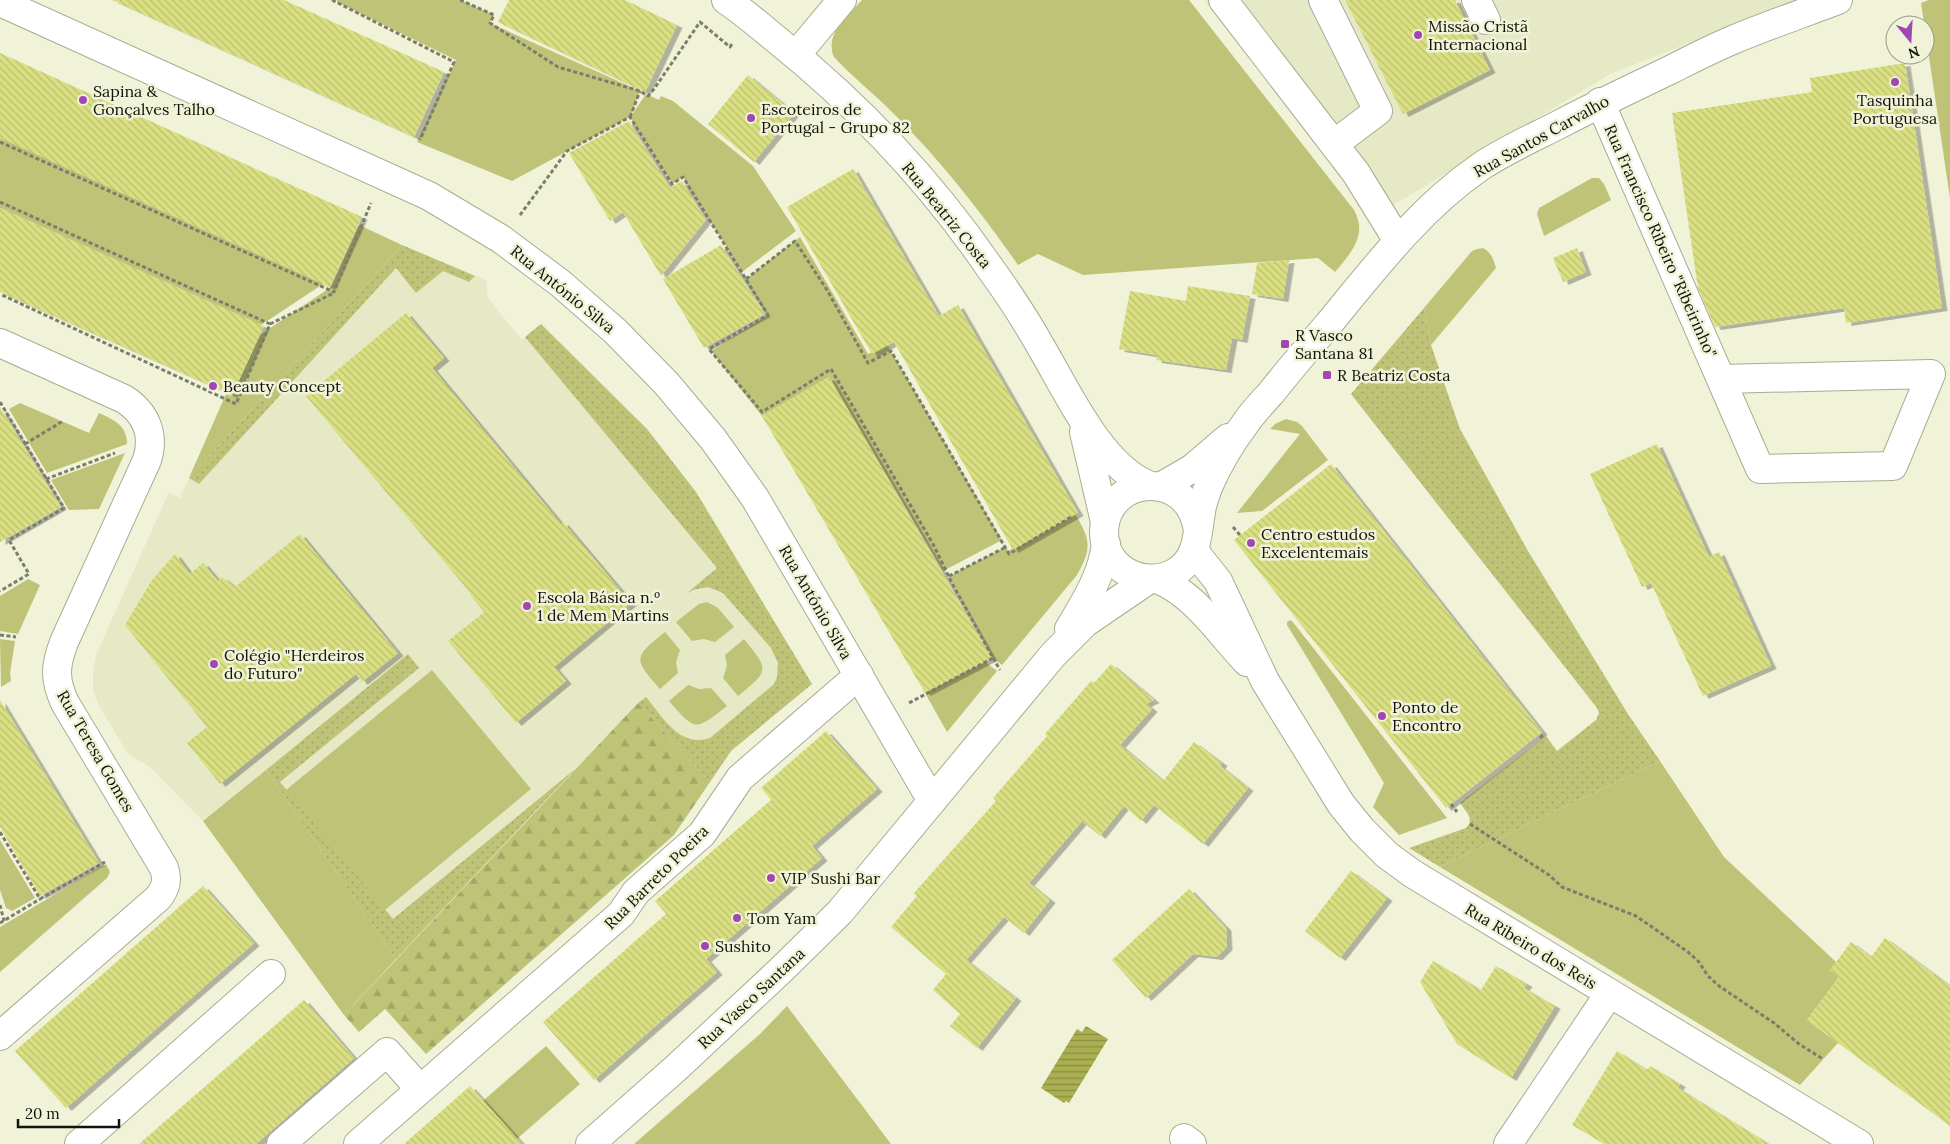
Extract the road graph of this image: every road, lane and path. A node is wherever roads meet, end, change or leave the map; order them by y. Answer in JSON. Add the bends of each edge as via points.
{"nodes":[{"id":1,"x":332,"y":0,"type":"edge"},
{"id":2,"x":460,"y":0,"type":"edge"},
{"id":3,"x":726,"y":0,"type":"edge"},
{"id":4,"x":842,"y":0,"type":"edge"},
{"id":5,"x":1223,"y":0,"type":"edge"},
{"id":6,"x":1323,"y":0,"type":"edge"},
{"id":7,"x":1838,"y":0,"type":"edge"},
{"id":8,"x":337,"y":1,"type":"edge"},
{"id":9,"x":0,"y":2,"type":"edge"},
{"id":10,"x":748,"y":17,"type":"junction"},
{"id":11,"x":796,"y":55,"type":"junction"},
{"id":12,"x":640,"y":91,"type":"junction"},
{"id":13,"x":1600,"y":102,"type":"junction"},
{"id":14,"x":630,"y":117,"type":"junction"},
{"id":15,"x":420,"y":140,"type":"dead end"},
{"id":16,"x":0,"y":142,"type":"edge"},
{"id":17,"x":1334,"y":144,"type":"junction"},
{"id":18,"x":383,"y":175,"type":"junction"},
{"id":19,"x":0,"y":202,"type":"edge"},
{"id":20,"x":501,"y":239,"type":"junction"},
{"id":21,"x":1398,"y":241,"type":"junction"},
{"id":22,"x":746,"y":279,"type":"junction"},
{"id":23,"x":334,"y":292,"type":"junction"},
{"id":24,"x":0,"y":294,"type":"edge"},
{"id":25,"x":270,"y":324,"type":"junction"},
{"id":26,"x":0,"y":343,"type":"edge"},
{"id":27,"x":1721,"y":380,"type":"junction"},
{"id":28,"x":1071,"y":398,"type":"junction"},
{"id":29,"x":0,"y":402,"type":"edge"},
{"id":30,"x":63,"y":421,"type":"dead end"},
{"id":31,"x":1244,"y":424,"type":"junction"},
{"id":32,"x":150,"y":442,"type":"junction"},
{"id":33,"x":25,"y":444,"type":"junction"},
{"id":34,"x":46,"y":478,"type":"junction"},
{"id":35,"x":1155,"y":486,"type":"junction"},
{"id":36,"x":1079,"y":512,"type":"dead end"},
{"id":37,"x":1233,"y":527,"type":"dead end"},
{"id":38,"x":1105,"y":533,"type":"junction"},
{"id":39,"x":1240,"y":535,"type":"dead end"},
{"id":40,"x":1197,"y":540,"type":"junction"},
{"id":41,"x":1006,"y":547,"type":"junction"},
{"id":42,"x":949,"y":576,"type":"junction"},
{"id":43,"x":1152,"y":580,"type":"junction"},
{"id":44,"x":0,"y":591,"type":"edge"},
{"id":45,"x":0,"y":635,"type":"edge"},
{"id":46,"x":16,"y":637,"type":"dead end"},
{"id":47,"x":1053,"y":655,"type":"junction"},
{"id":48,"x":859,"y":675,"type":"junction"},
{"id":49,"x":1265,"y":681,"type":"junction"},
{"id":50,"x":925,"y":694,"type":"dead end"},
{"id":51,"x":1544,"y":734,"type":"dead end"},
{"id":52,"x":1540,"y":738,"type":"dead end"},
{"id":53,"x":932,"y":801,"type":"junction"},
{"id":54,"x":1451,"y":804,"type":"dead end"},
{"id":55,"x":1458,"y":812,"type":"dead end"},
{"id":56,"x":1470,"y":824,"type":"dead end"},
{"id":57,"x":0,"y":832,"type":"edge"},
{"id":58,"x":105,"y":862,"type":"dead end"},
{"id":59,"x":40,"y":899,"type":"junction"},
{"id":60,"x":0,"y":905,"type":"edge"},
{"id":61,"x":4,"y":921,"type":"junction"},
{"id":62,"x":0,"y":923,"type":"edge"},
{"id":63,"x":271,"y":974,"type":"dead end"},
{"id":64,"x":1609,"y":994,"type":"junction"},
{"id":65,"x":0,"y":1036,"type":"edge"},
{"id":66,"x":1823,"y":1059,"type":"dead end"},
{"id":67,"x":420,"y":1090,"type":"junction"},
{"id":68,"x":79,"y":1144,"type":"edge"},
{"id":69,"x":281,"y":1144,"type":"edge"},
{"id":70,"x":358,"y":1144,"type":"edge"},
{"id":71,"x":590,"y":1144,"type":"edge"},
{"id":72,"x":1508,"y":1144,"type":"edge"},
{"id":73,"x":1860,"y":1144,"type":"edge"}],
"edges":[{"from":1,"to":8,"type":"path"},
{"from":2,"to":12,"type":"path","via":[[494,15],[490,23],[558,67]]},
{"from":3,"to":10,"type":"street","name":"Rua Beatriz Costa"},
{"from":4,"to":11,"type":"street"},
{"from":5,"to":17,"type":"street"},
{"from":6,"to":17,"type":"street","via":[[1378,111]]},
{"from":7,"to":13,"type":"street","name":"Rua Santos Carvalho","via":[[1732,40]]},
{"from":8,"to":15,"type":"path","via":[[454,62]]},
{"from":9,"to":18,"type":"street","name":"Rua António Silva"},
{"from":10,"to":11,"type":"street","name":"Rua Beatriz Costa"},
{"from":10,"to":12,"type":"path","via":[[730,47],[700,22],[648,96]]},
{"from":11,"to":28,"type":"street","name":"Rua Beatriz Costa","via":[[873,126],[935,194],[990,268]]},
{"from":12,"to":14,"type":"path"},
{"from":13,"to":21,"type":"street","name":"Rua Santos Carvalho","via":[[1482,165],[1425,212]]},
{"from":13,"to":27,"type":"street","name":"Rua Francisco Ribeiro \"Ribeirinho\""},
{"from":14,"to":20,"type":"path","via":[[567,151]]},
{"from":14,"to":22,"type":"path","via":[[672,184],[683,176]]},
{"from":16,"to":23,"type":"path"},
{"from":17,"to":21,"type":"street"},
{"from":18,"to":20,"type":"street","name":"Rua António Silva","via":[[429,196]]},
{"from":18,"to":23,"type":"path"},
{"from":19,"to":25,"type":"path"},
{"from":20,"to":48,"type":"street","name":"Rua António Silva","via":[[560,283],[615,331],[666,383],[713,439],[755,498]]},
{"from":21,"to":31,"type":"street","name":"Rua Vasco Santana"},
{"from":22,"to":41,"type":"path","via":[[795,241],[868,363],[891,351]]},
{"from":22,"to":42,"type":"path","via":[[768,315],[709,350],[762,412],[831,369]]},
{"from":23,"to":25,"type":"path"},
{"from":24,"to":25,"type":"path","via":[[236,404]]},
{"from":26,"to":32,"type":"street","name":"Rua Teresa Gomes","via":[[133,404],[147,425]]},
{"from":27,"to":27,"type":"street","name":"Rua Francisco Ribeiro \"Ribeirinho\"","via":[[1760,469],[1826,468],[1893,466],[1931,374]]},
{"from":28,"to":35,"type":"street","name":"Rua Beatriz Costa","via":[[1101,447],[1118,467],[1138,481]]},
{"from":28,"to":38,"type":"street","name":"Rua Beatriz Costa","via":[[1086,437]]},
{"from":29,"to":33,"type":"path"},
{"from":30,"to":33,"type":"path"},
{"from":31,"to":35,"type":"street","name":"Rua Vasco Santana","via":[[1193,468]]},
{"from":31,"to":40,"type":"street","name":"Rua Vasco Santana","via":[[1210,484],[1201,508]]},
{"from":32,"to":34,"type":"path"},
{"from":32,"to":65,"type":"street","name":"Rua Teresa Gomes","via":[[147,460],[64,642],[56,672],[58,688],[65,703],[164,868],[167,881],[158,898]]},
{"from":33,"to":34,"type":"path"},
{"from":34,"to":44,"type":"path","via":[[64,508],[9,540],[29,574]]},
{"from":35,"to":38,"type":"street","name":"Rua Vasco Santana","via":[[1133,489],[1121,497],[1111,508]]},
{"from":35,"to":40,"type":"street","via":[[1174,491],[1192,508],[1197,519]]},
{"from":36,"to":41,"type":"path","via":[[1010,554]]},
{"from":37,"to":39,"type":"path"},
{"from":38,"to":43,"type":"street","via":[[1110,556],[1118,566],[1128,574]]},
{"from":38,"to":47,"type":"street","name":"Rua Vasco Santana","via":[[1104,561],[1092,590]]},
{"from":40,"to":43,"type":"street","name":"Rua Vasco Santana","via":[[1189,561],[1179,570]]},
{"from":40,"to":49,"type":"street","name":"Rua Ribeiro dos Reis","via":[[1198,556],[1218,581]]},
{"from":41,"to":42,"type":"path"},
{"from":42,"to":50,"type":"path","via":[[994,658]]},
{"from":43,"to":47,"type":"street","name":"Rua Vasco Santana","via":[[1085,623]]},
{"from":43,"to":49,"type":"street","name":"Rua Ribeiro dos Reis","via":[[1166,583],[1192,602]]},
{"from":45,"to":46,"type":"path"},
{"from":47,"to":53,"type":"street","name":"Rua Vasco Santana"},
{"from":48,"to":53,"type":"street","name":"Rua António Silva"},
{"from":48,"to":67,"type":"street","name":"Rua Barreto Poeira","via":[[740,778],[702,834],[636,892],[621,914]]},
{"from":49,"to":64,"type":"street","name":"Rua Ribeiro dos Reis","via":[[1341,804],[1387,855]]},
{"from":51,"to":52,"type":"path"},
{"from":53,"to":71,"type":"street","name":"Rua Vasco Santana","via":[[840,912],[767,984]]},
{"from":54,"to":55,"type":"path"},
{"from":56,"to":66,"type":"path","via":[[1549,875],[1562,887],[1636,916],[1688,952],[1720,986]]},
{"from":57,"to":59,"type":"path"},
{"from":58,"to":59,"type":"path"},
{"from":59,"to":61,"type":"path"},
{"from":60,"to":61,"type":"path"},
{"from":61,"to":62,"type":"path"},
{"from":63,"to":68,"type":"street"},
{"from":64,"to":72,"type":"street"},
{"from":64,"to":73,"type":"street","name":"Rua Ribeiro dos Reis"},
{"from":67,"to":69,"type":"street","via":[[387,1052]]},
{"from":67,"to":70,"type":"street","name":"Rua Barreto Poeira"}]}
